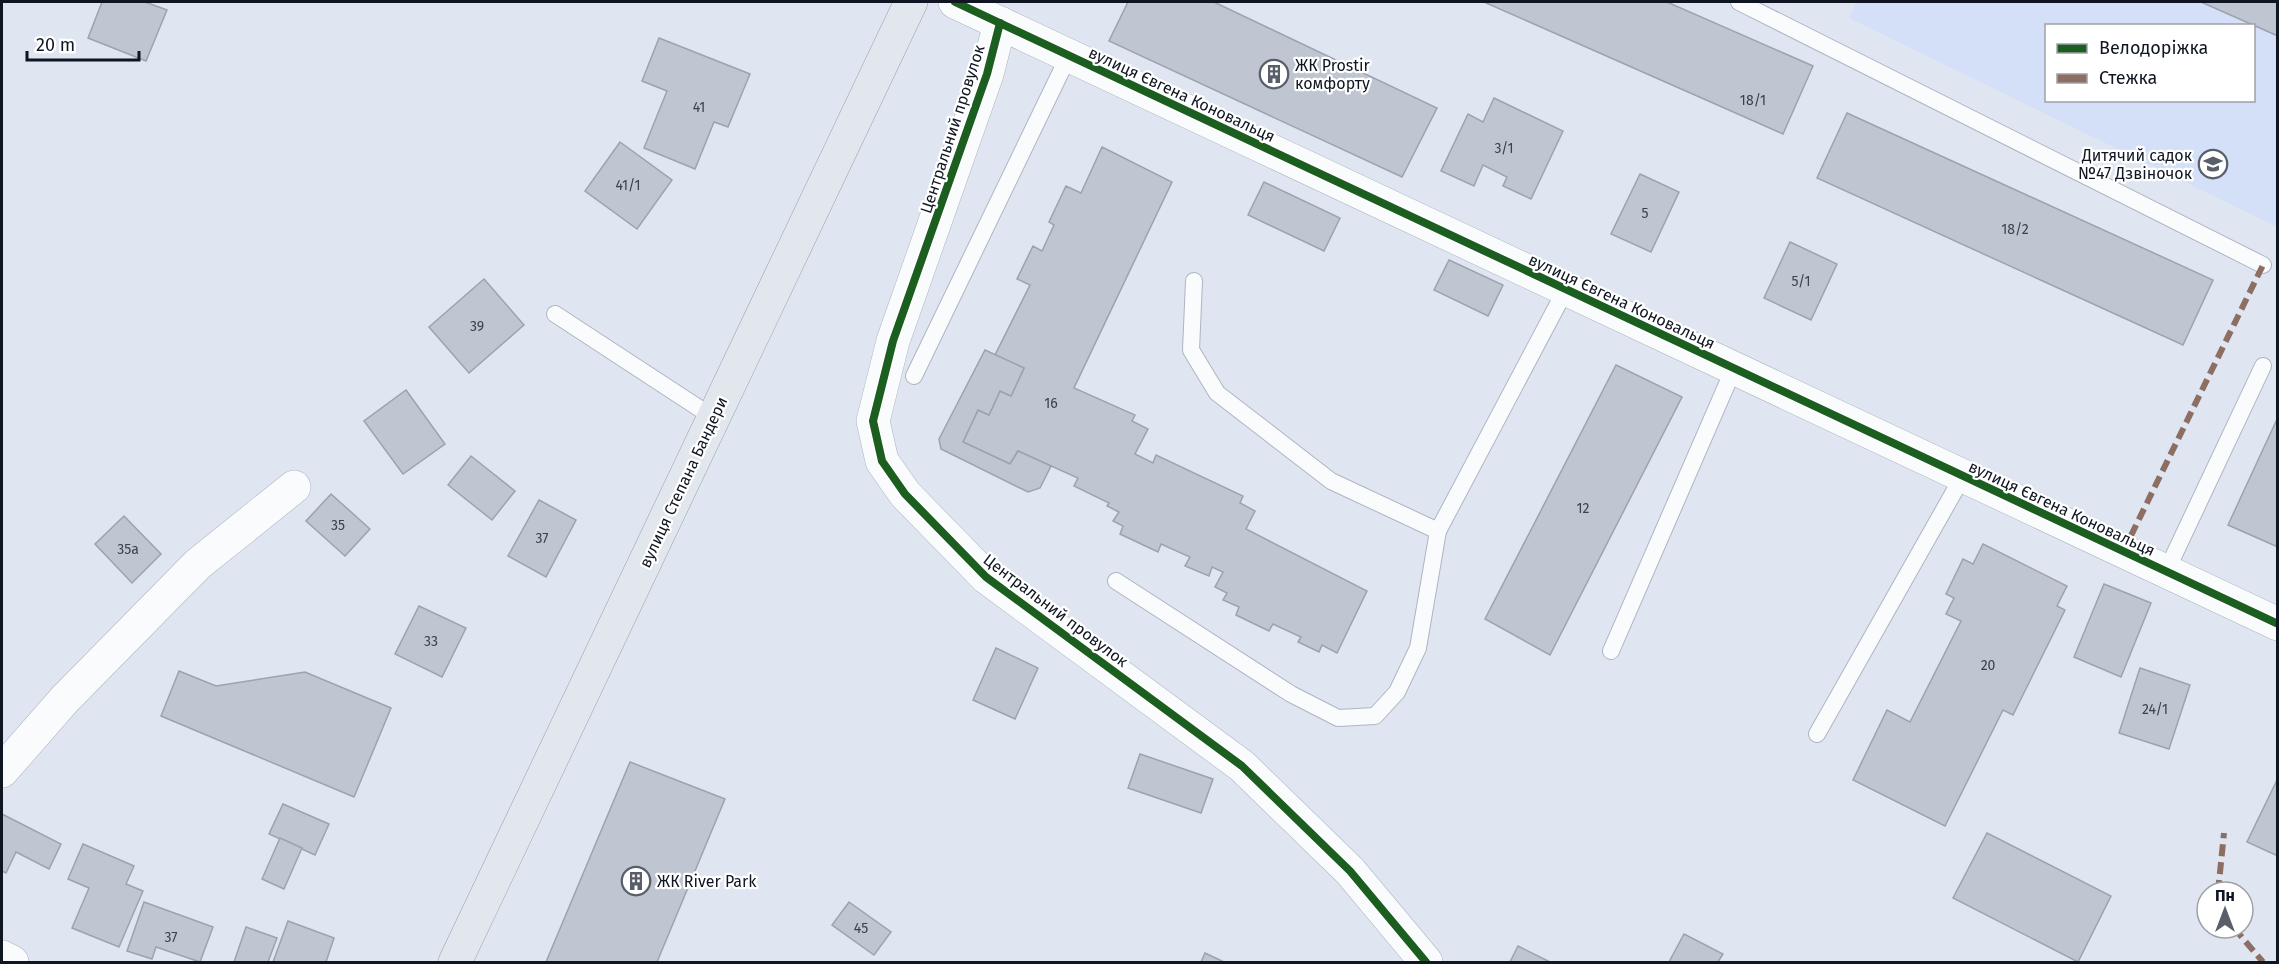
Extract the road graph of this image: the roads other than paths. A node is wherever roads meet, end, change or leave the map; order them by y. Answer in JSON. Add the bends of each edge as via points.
{"nodes":[{"id":1,"x":911,"y":2,"type":"edge"},
{"id":2,"x":955,"y":2,"type":"edge"},
{"id":3,"x":1739,"y":2,"type":"edge"},
{"id":4,"x":1000,"y":23,"type":"junction"},
{"id":5,"x":1069,"y":55,"type":"junction"},
{"id":6,"x":2263,"y":265,"type":"dead end"},
{"id":7,"x":1194,"y":281,"type":"dead end"},
{"id":8,"x":1566,"y":289,"type":"junction"},
{"id":9,"x":555,"y":314,"type":"dead end"},
{"id":10,"x":2263,"y":366,"type":"dead end"},
{"id":11,"x":1734,"y":368,"type":"junction"},
{"id":12,"x":914,"y":376,"type":"dead end"},
{"id":13,"x":714,"y":418,"type":"junction"},
{"id":14,"x":1963,"y":476,"type":"junction"},
{"id":15,"x":294,"y":488,"type":"dead end"},
{"id":16,"x":1438,"y":531,"type":"junction"},
{"id":17,"x":2166,"y":572,"type":"junction"},
{"id":18,"x":1116,"y":581,"type":"dead end"},
{"id":19,"x":2277,"y":624,"type":"edge"},
{"id":20,"x":1611,"y":651,"type":"dead end"},
{"id":21,"x":1817,"y":734,"type":"dead end"},
{"id":22,"x":2,"y":771,"type":"edge"},
{"id":23,"x":2,"y":957,"type":"edge"},
{"id":24,"x":12,"y":963,"type":"edge"},
{"id":25,"x":455,"y":963,"type":"edge"},
{"id":26,"x":1426,"y":963,"type":"edge"}],
"edges":[{"from":1,"to":13,"type":"main road","name":"вулиця Степана Бандери"},
{"from":2,"to":4,"type":"street","name":"вулиця Євгена Коновальця"},
{"from":3,"to":6,"type":"lane"},
{"from":4,"to":5,"type":"street","name":"вулиця Євгена Коновальця"},
{"from":4,"to":26,"type":"street","name":"Центральний провулок","via":[[987,74],[893,342],[873,421],[882,461],[905,494],[986,577],[1242,766],[1350,871]]},
{"from":5,"to":8,"type":"street","name":"вулиця Євгена Коновальця"},
{"from":5,"to":12,"type":"lane"},
{"from":7,"to":16,"type":"lane","via":[[1191,350],[1217,393],[1331,481]]},
{"from":8,"to":11,"type":"street","name":"вулиця Євгена Коновальця"},
{"from":8,"to":16,"type":"lane"},
{"from":9,"to":13,"type":"lane"},
{"from":10,"to":17,"type":"lane"},
{"from":11,"to":14,"type":"street","name":"вулиця Євгена Коновальця"},
{"from":11,"to":20,"type":"lane"},
{"from":13,"to":25,"type":"main road","name":"вулиця Степана Бандери"},
{"from":14,"to":17,"type":"street","name":"вулиця Євгена Коновальця"},
{"from":14,"to":21,"type":"lane"},
{"from":15,"to":22,"type":"street","via":[[198,564],[65,699]]},
{"from":16,"to":18,"type":"lane","via":[[1418,648],[1397,692],[1375,716],[1338,718],[1329,714],[1291,694]]},
{"from":17,"to":19,"type":"street","name":"вулиця Євгена Коновальця"},
{"from":23,"to":24,"type":"street"}]}
